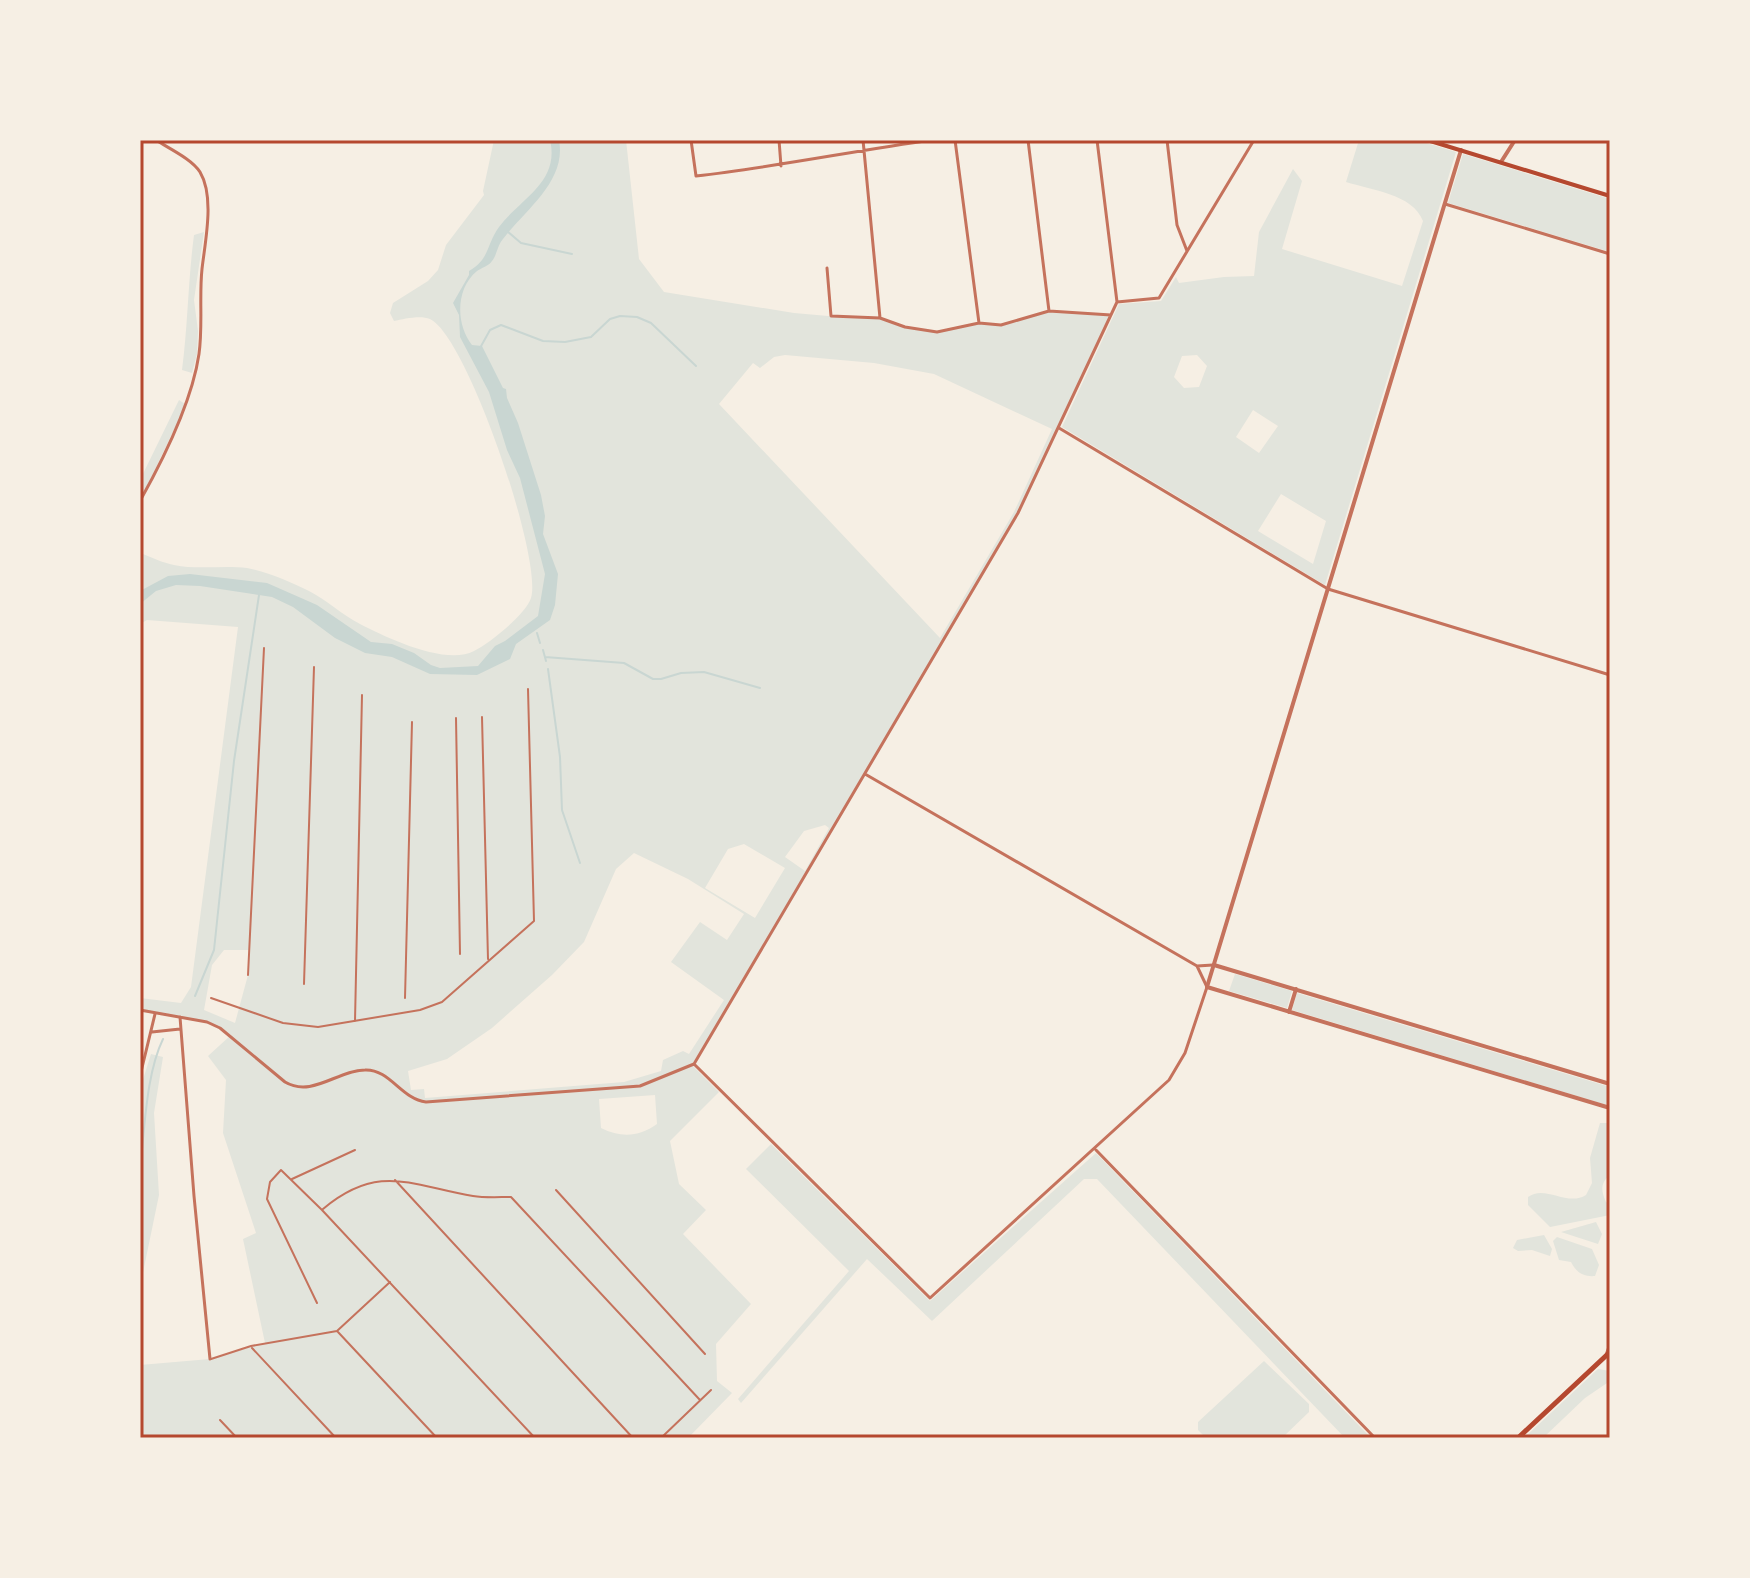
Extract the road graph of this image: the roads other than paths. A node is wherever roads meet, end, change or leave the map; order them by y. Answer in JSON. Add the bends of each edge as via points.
{"nodes":[{"id":1,"x":156,"y":140,"type":"edge"},
{"id":2,"x":691,"y":140,"type":"edge"},
{"id":3,"x":779,"y":140,"type":"edge"},
{"id":4,"x":863,"y":140,"type":"edge"},
{"id":5,"x":932,"y":140,"type":"edge"},
{"id":6,"x":955,"y":140,"type":"edge"},
{"id":7,"x":1028,"y":140,"type":"edge"},
{"id":8,"x":1097,"y":140,"type":"edge"},
{"id":9,"x":1167,"y":140,"type":"edge"},
{"id":10,"x":1254,"y":140,"type":"edge"},
{"id":11,"x":1427,"y":140,"type":"edge"},
{"id":12,"x":1515,"y":140,"type":"edge"},
{"id":13,"x":864,"y":150,"type":"junction"},
{"id":14,"x":1461,"y":150,"type":"junction"},
{"id":15,"x":1501,"y":162,"type":"junction"},
{"id":16,"x":781,"y":166,"type":"junction"},
{"id":17,"x":1610,"y":196,"type":"edge"},
{"id":18,"x":1444,"y":204,"type":"junction"},
{"id":19,"x":1187,"y":251,"type":"junction"},
{"id":20,"x":1610,"y":254,"type":"edge"},
{"id":21,"x":827,"y":268,"type":"dead end"},
{"id":22,"x":1117,"y":302,"type":"junction"},
{"id":23,"x":1049,"y":311,"type":"junction"},
{"id":24,"x":1111,"y":315,"type":"junction"},
{"id":25,"x":880,"y":318,"type":"junction"},
{"id":26,"x":979,"y":323,"type":"junction"},
{"id":27,"x":1059,"y":428,"type":"junction"},
{"id":28,"x":140,"y":501,"type":"edge"},
{"id":29,"x":1328,"y":589,"type":"junction"},
{"id":30,"x":264,"y":648,"type":"dead end"},
{"id":31,"x":314,"y":667,"type":"dead end"},
{"id":32,"x":1610,"y":675,"type":"edge"},
{"id":33,"x":528,"y":689,"type":"dead end"},
{"id":34,"x":362,"y":695,"type":"dead end"},
{"id":35,"x":482,"y":717,"type":"dead end"},
{"id":36,"x":456,"y":718,"type":"dead end"},
{"id":37,"x":412,"y":722,"type":"dead end"},
{"id":38,"x":865,"y":774,"type":"junction"},
{"id":39,"x":460,"y":954,"type":"dead end"},
{"id":40,"x":488,"y":962,"type":"junction"},
{"id":41,"x":1214,"y":965,"type":"junction"},
{"id":42,"x":1197,"y":966,"type":"junction"},
{"id":43,"x":248,"y":975,"type":"dead end"},
{"id":44,"x":304,"y":984,"type":"dead end"},
{"id":45,"x":1207,"y":987,"type":"junction"},
{"id":46,"x":1296,"y":989,"type":"junction"},
{"id":47,"x":211,"y":998,"type":"dead end"},
{"id":48,"x":405,"y":998,"type":"dead end"},
{"id":49,"x":140,"y":1010,"type":"edge"},
{"id":50,"x":1289,"y":1012,"type":"junction"},
{"id":51,"x":155,"y":1013,"type":"junction"},
{"id":52,"x":180,"y":1017,"type":"junction"},
{"id":53,"x":355,"y":1021,"type":"junction"},
{"id":54,"x":180,"y":1029,"type":"junction"},
{"id":55,"x":152,"y":1032,"type":"junction"},
{"id":56,"x":694,"y":1064,"type":"junction"},
{"id":57,"x":140,"y":1076,"type":"edge"},
{"id":58,"x":1610,"y":1084,"type":"edge"},
{"id":59,"x":1610,"y":1108,"type":"edge"},
{"id":60,"x":355,"y":1150,"type":"dead end"},
{"id":61,"x":1096,"y":1150,"type":"junction"},
{"id":62,"x":291,"y":1180,"type":"junction"},
{"id":63,"x":395,"y":1180,"type":"junction"},
{"id":64,"x":556,"y":1190,"type":"dead end"},
{"id":65,"x":322,"y":1210,"type":"junction"},
{"id":66,"x":390,"y":1282,"type":"junction"},
{"id":67,"x":317,"y":1303,"type":"dead end"},
{"id":68,"x":337,"y":1331,"type":"junction"},
{"id":69,"x":1610,"y":1344,"type":"edge"},
{"id":70,"x":251,"y":1346,"type":"junction"},
{"id":71,"x":705,"y":1354,"type":"dead end"},
{"id":72,"x":1608,"y":1354,"type":"edge"},
{"id":73,"x":210,"y":1359,"type":"joint"},
{"id":74,"x":711,"y":1390,"type":"dead end"},
{"id":75,"x":700,"y":1400,"type":"junction"},
{"id":76,"x":220,"y":1420,"type":"dead end"},
{"id":77,"x":230,"y":1431,"type":"junction"},
{"id":78,"x":230,"y":1438,"type":"edge"},
{"id":79,"x":237,"y":1438,"type":"edge"},
{"id":80,"x":336,"y":1438,"type":"edge"},
{"id":81,"x":437,"y":1438,"type":"edge"},
{"id":82,"x":535,"y":1438,"type":"edge"},
{"id":83,"x":633,"y":1438,"type":"edge"},
{"id":84,"x":661,"y":1438,"type":"edge"},
{"id":85,"x":1375,"y":1438,"type":"edge"},
{"id":86,"x":1518,"y":1438,"type":"edge"}],
"edges":[{"from":1,"to":28,"type":"street","via":[[200,172],[208,224],[197,365],[181,415]]},
{"from":2,"to":16,"type":"street","via":[[696,176]]},
{"from":3,"to":16,"type":"street"},
{"from":4,"to":13,"type":"street"},
{"from":5,"to":13,"type":"street"},
{"from":6,"to":26,"type":"street"},
{"from":7,"to":23,"type":"street"},
{"from":8,"to":22,"type":"street"},
{"from":9,"to":19,"type":"street","via":[[1177,225]]},
{"from":10,"to":19,"type":"street"},
{"from":11,"to":14,"type":"main road"},
{"from":12,"to":15,"type":"street"},
{"from":13,"to":16,"type":"street"},
{"from":13,"to":25,"type":"street"},
{"from":14,"to":15,"type":"main road"},
{"from":14,"to":18,"type":"street"},
{"from":15,"to":17,"type":"main road"},
{"from":18,"to":20,"type":"street"},
{"from":18,"to":29,"type":"street"},
{"from":19,"to":22,"type":"street","via":[[1159,298]]},
{"from":21,"to":25,"type":"street","via":[[831,316]]},
{"from":22,"to":24,"type":"street"},
{"from":23,"to":24,"type":"street"},
{"from":23,"to":26,"type":"street","via":[[1001,325]]},
{"from":24,"to":27,"type":"street"},
{"from":25,"to":26,"type":"street","via":[[928,332]]},
{"from":27,"to":29,"type":"street"},
{"from":27,"to":38,"type":"street","via":[[1018,513]]},
{"from":29,"to":32,"type":"street"},
{"from":29,"to":41,"type":"street"},
{"from":30,"to":43,"type":"lane"},
{"from":31,"to":44,"type":"lane"},
{"from":33,"to":40,"type":"lane","via":[[534,921]]},
{"from":34,"to":53,"type":"lane"},
{"from":35,"to":40,"type":"lane"},
{"from":36,"to":39,"type":"lane"},
{"from":37,"to":48,"type":"lane"},
{"from":38,"to":42,"type":"street"},
{"from":38,"to":56,"type":"street"},
{"from":40,"to":53,"type":"lane","via":[[442,1002]]},
{"from":41,"to":42,"type":"street"},
{"from":41,"to":45,"type":"street"},
{"from":41,"to":46,"type":"street"},
{"from":42,"to":45,"type":"street"},
{"from":45,"to":50,"type":"street"},
{"from":45,"to":61,"type":"street","via":[[1173,1075]]},
{"from":46,"to":50,"type":"street"},
{"from":46,"to":58,"type":"street"},
{"from":47,"to":53,"type":"lane","via":[[283,1023],[318,1027]]},
{"from":49,"to":51,"type":"street"},
{"from":50,"to":59,"type":"street"},
{"from":51,"to":52,"type":"street"},
{"from":51,"to":55,"type":"street"},
{"from":52,"to":54,"type":"street"},
{"from":52,"to":56,"type":"street","via":[[220,1028],[295,1087],[367,1070],[426,1102],[640,1086]]},
{"from":54,"to":55,"type":"street"},
{"from":54,"to":73,"type":"street"},
{"from":55,"to":57,"type":"street"},
{"from":56,"to":61,"type":"street","via":[[930,1298]]},
{"from":60,"to":62,"type":"lane"},
{"from":61,"to":85,"type":"street"},
{"from":62,"to":65,"type":"lane"},
{"from":62,"to":67,"type":"lane","via":[[281,1170],[270,1182],[267,1199]]},
{"from":63,"to":65,"type":"lane","via":[[358,1188]]},
{"from":63,"to":75,"type":"lane","via":[[472,1196],[511,1197]]},
{"from":63,"to":83,"type":"lane"},
{"from":64,"to":71,"type":"lane"},
{"from":65,"to":66,"type":"lane"},
{"from":66,"to":68,"type":"lane"},
{"from":66,"to":82,"type":"lane"},
{"from":68,"to":70,"type":"lane"},
{"from":68,"to":81,"type":"lane"},
{"from":69,"to":72,"type":"street"},
{"from":70,"to":73,"type":"lane"},
{"from":70,"to":80,"type":"lane"},
{"from":72,"to":86,"type":"main road"},
{"from":74,"to":75,"type":"lane"},
{"from":75,"to":84,"type":"lane"},
{"from":76,"to":77,"type":"lane"},
{"from":77,"to":78,"type":"lane"},
{"from":77,"to":79,"type":"lane"}]}
